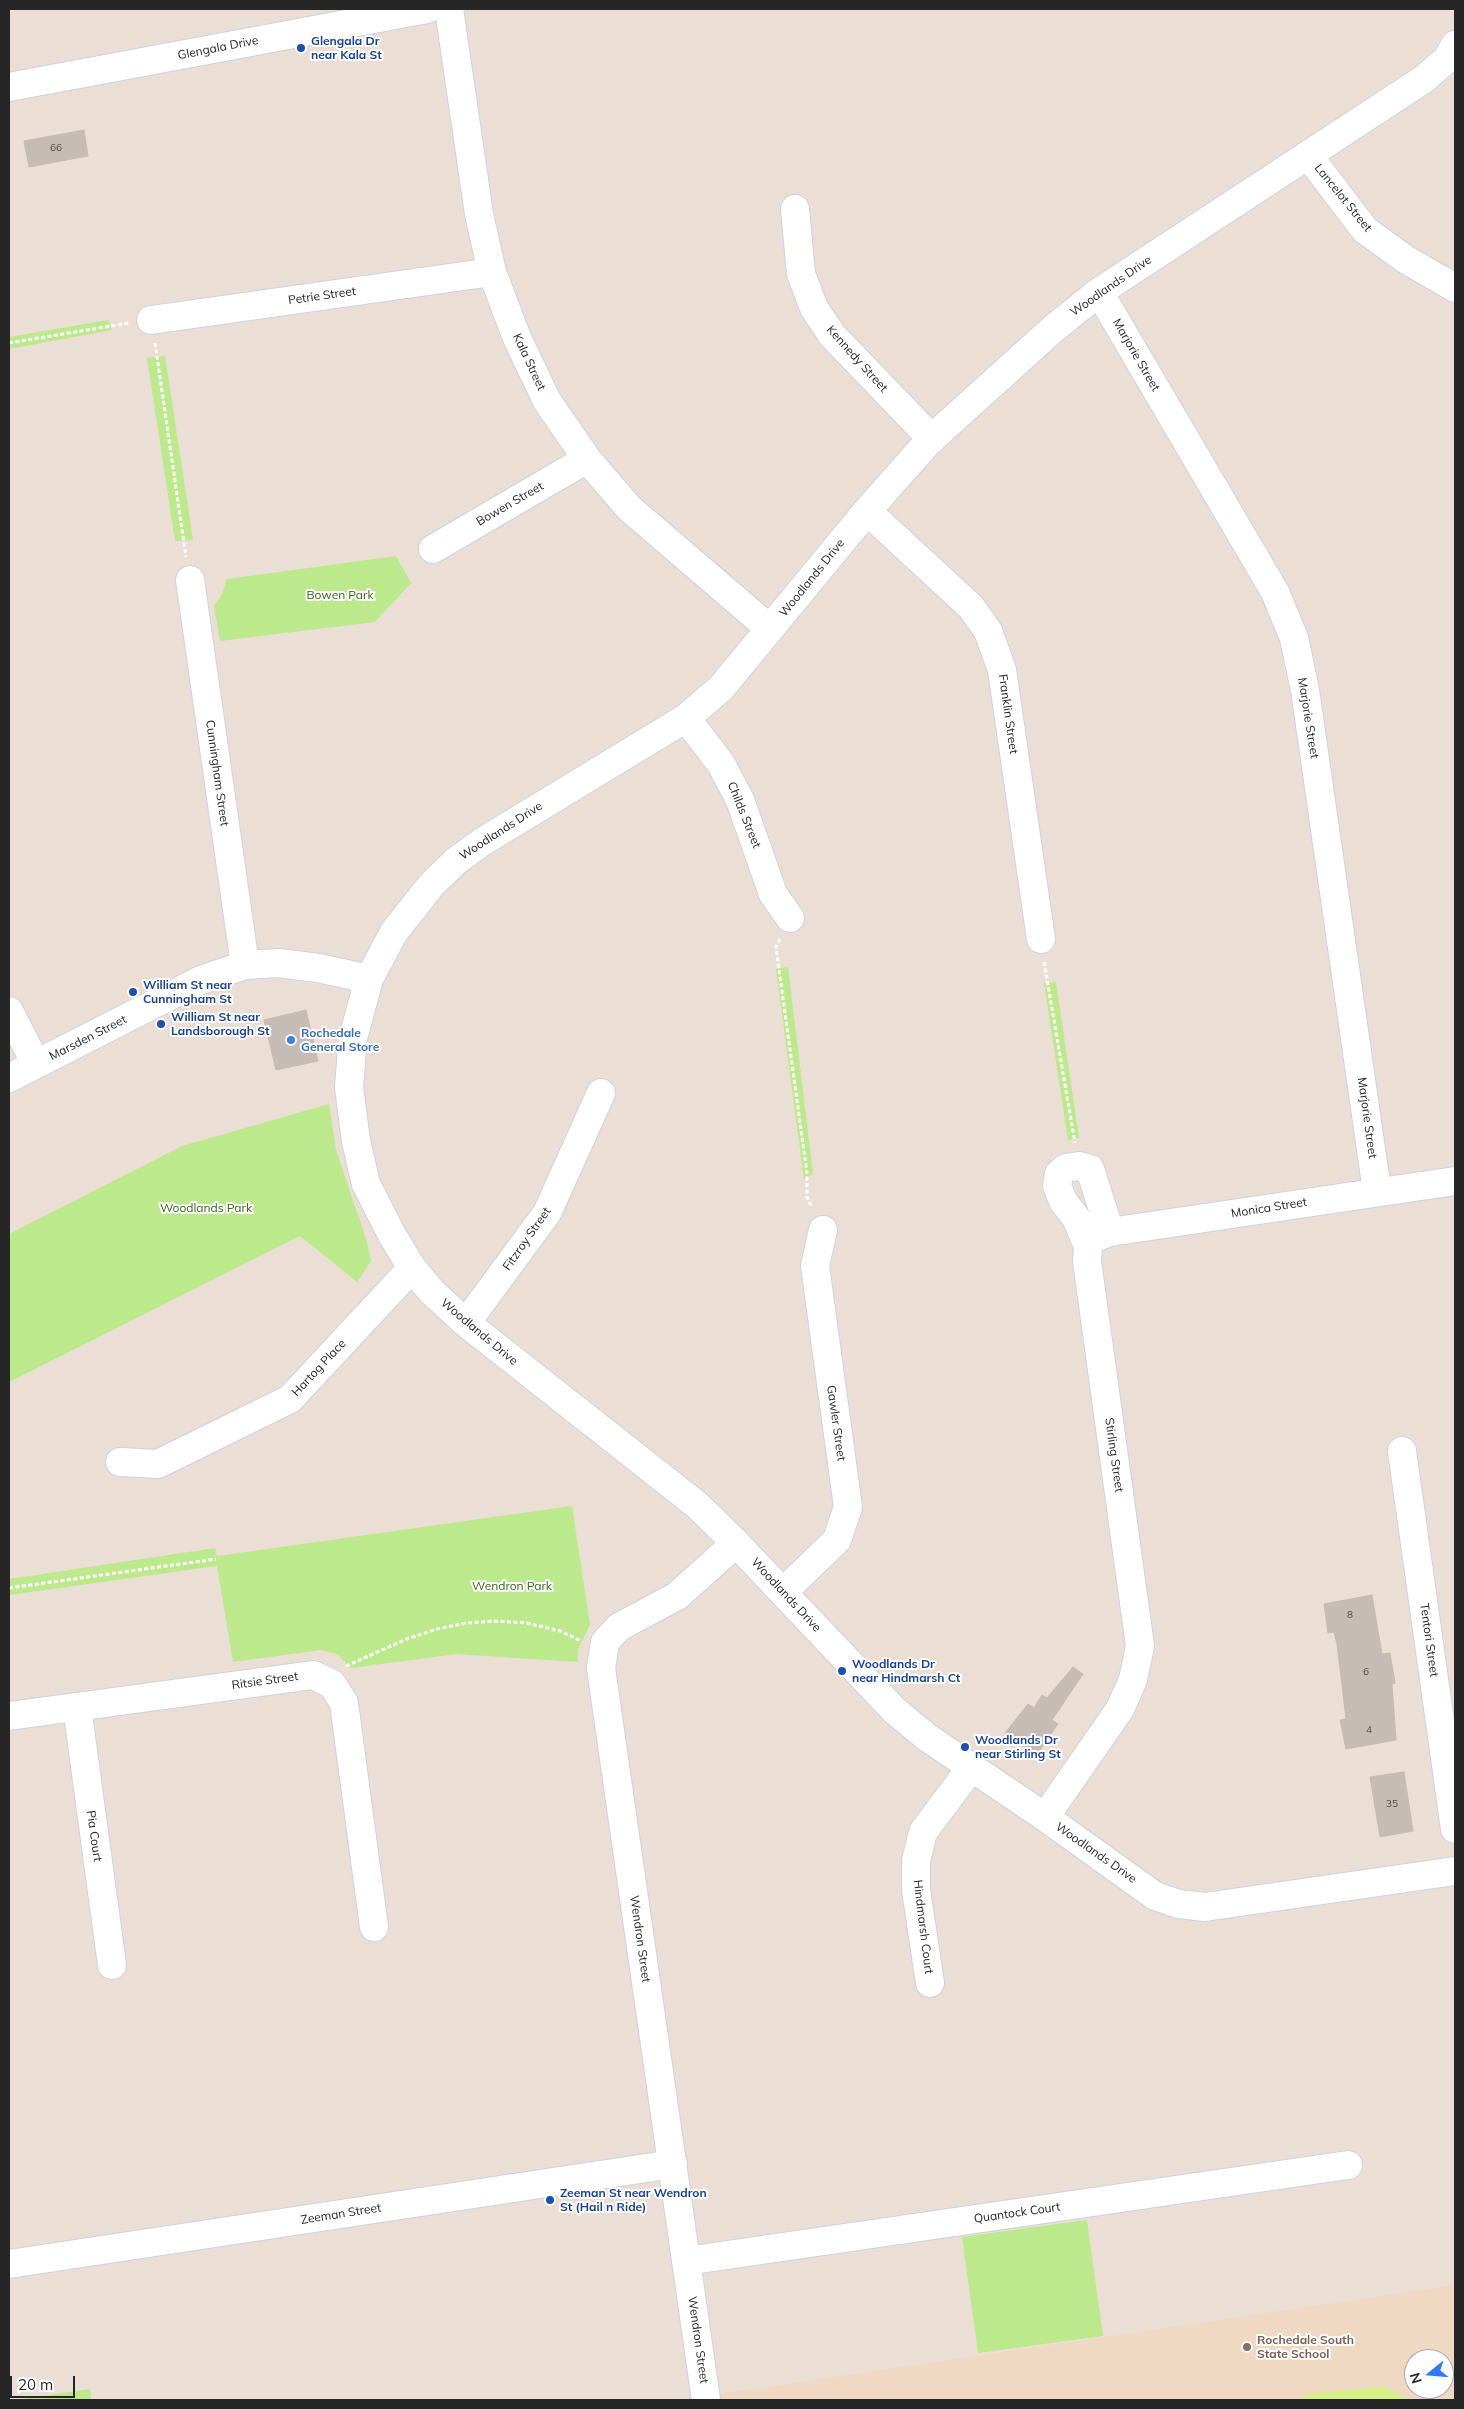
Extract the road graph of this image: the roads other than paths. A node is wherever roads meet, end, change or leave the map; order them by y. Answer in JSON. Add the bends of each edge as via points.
{"nodes":[{"id":1,"x":428,"y":9,"type":"edge"},
{"id":2,"x":448,"y":9,"type":"edge"},
{"id":3,"x":1455,"y":45,"type":"edge"},
{"id":4,"x":9,"y":87,"type":"edge"},
{"id":5,"x":1308,"y":155,"type":"junction"},
{"id":6,"x":795,"y":209,"type":"dead end"},
{"id":7,"x":492,"y":272,"type":"junction"},
{"id":8,"x":1455,"y":288,"type":"edge"},
{"id":9,"x":1099,"y":292,"type":"junction"},
{"id":10,"x":151,"y":320,"type":"road end"},
{"id":11,"x":932,"y":439,"type":"junction"},
{"id":12,"x":587,"y":459,"type":"junction"},
{"id":13,"x":867,"y":511,"type":"junction"},
{"id":14,"x":433,"y":549,"type":"dead end"},
{"id":15,"x":190,"y":580,"type":"road end"},
{"id":16,"x":770,"y":629,"type":"junction"},
{"id":17,"x":686,"y":718,"type":"junction"},
{"id":18,"x":790,"y":918,"type":"road end"},
{"id":19,"x":1041,"y":939,"type":"road end"},
{"id":20,"x":245,"y":965,"type":"junction"},
{"id":21,"x":369,"y":979,"type":"junction"},
{"id":22,"x":9,"y":1011,"type":"edge"},
{"id":23,"x":36,"y":1064,"type":"junction"},
{"id":24,"x":9,"y":1078,"type":"edge"},
{"id":25,"x":601,"y":1093,"type":"dead end"},
{"id":26,"x":1455,"y":1181,"type":"edge"},
{"id":27,"x":1377,"y":1191,"type":"junction"},
{"id":28,"x":823,"y":1230,"type":"road end"},
{"id":29,"x":1110,"y":1232,"type":"junction"},
{"id":30,"x":1088,"y":1246,"type":"junction"},
{"id":31,"x":412,"y":1268,"type":"junction"},
{"id":32,"x":466,"y":1323,"type":"junction"},
{"id":33,"x":1402,"y":1451,"type":"dead end"},
{"id":34,"x":120,"y":1462,"type":"dead end"},
{"id":35,"x":736,"y":1543,"type":"junction"},
{"id":36,"x":783,"y":1592,"type":"junction"},
{"id":37,"x":77,"y":1707,"type":"junction"},
{"id":38,"x":9,"y":1716,"type":"edge"},
{"id":39,"x":971,"y":1768,"type":"junction"},
{"id":40,"x":1045,"y":1817,"type":"junction"},
{"id":41,"x":1455,"y":1828,"type":"edge"},
{"id":42,"x":1455,"y":1871,"type":"edge"},
{"id":43,"x":374,"y":1927,"type":"dead end"},
{"id":44,"x":112,"y":1965,"type":"dead end"},
{"id":45,"x":930,"y":1983,"type":"dead end"},
{"id":46,"x":673,"y":2164,"type":"junction"},
{"id":47,"x":1348,"y":2165,"type":"dead end"},
{"id":48,"x":686,"y":2261,"type":"junction"},
{"id":49,"x":9,"y":2264,"type":"edge"},
{"id":50,"x":706,"y":2400,"type":"edge"}],
"edges":[{"from":1,"to":4,"type":"street","name":"Glengala Drive"},
{"from":2,"to":7,"type":"street","name":"Kala Street","via":[[479,214]]},
{"from":3,"to":5,"type":"street","name":"Woodlands Drive","via":[[1448,58],[1424,79]]},
{"from":5,"to":8,"type":"street","name":"Lancelot Street","via":[[1365,230],[1405,259]]},
{"from":5,"to":9,"type":"street","name":"Woodlands Drive"},
{"from":6,"to":11,"type":"street","name":"Kennedy Street","via":[[802,274],[814,308],[832,335]]},
{"from":7,"to":10,"type":"street","name":"Petrie Street"},
{"from":7,"to":12,"type":"street","name":"Kala Street","via":[[517,338],[548,401]]},
{"from":9,"to":11,"type":"street","name":"Woodlands Drive","via":[[1053,329]]},
{"from":9,"to":27,"type":"street","name":"Marjorie Street","via":[[1275,592],[1294,638],[1305,690]]},
{"from":11,"to":13,"type":"street","name":"Woodlands Drive"},
{"from":12,"to":14,"type":"street","name":"Bowen Street"},
{"from":12,"to":16,"type":"street","name":"Kala Street","via":[[629,508]]},
{"from":13,"to":16,"type":"street","name":"Woodlands Drive"},
{"from":13,"to":19,"type":"street","name":"Franklin Street","via":[[972,607],[988,631],[1002,670]]},
{"from":15,"to":20,"type":"street","name":"Cunningham Street"},
{"from":16,"to":17,"type":"street","name":"Woodlands Drive","via":[[721,688]]},
{"from":17,"to":18,"type":"street","name":"Childs Street","via":[[725,771],[740,800],[773,894]]},
{"from":17,"to":21,"type":"street","name":"Woodlands Drive","via":[[456,861],[432,884],[394,932]]},
{"from":20,"to":21,"type":"street","name":"Marsden Street","via":[[279,963]]},
{"from":20,"to":23,"type":"street","name":"Marsden Street","via":[[202,980]]},
{"from":21,"to":31,"type":"street","name":"Woodlands Drive","via":[[353,1038],[350,1087],[356,1140],[366,1184]]},
{"from":22,"to":23,"type":"street"},
{"from":23,"to":24,"type":"street","name":"Marsden Street"},
{"from":25,"to":32,"type":"street","name":"Fitzroy Street","via":[[547,1213]]},
{"from":26,"to":27,"type":"street","name":"Monica Street"},
{"from":27,"to":29,"type":"street","name":"Monica Street"},
{"from":28,"to":36,"type":"street","name":"Gawler Street","via":[[815,1266],[848,1506],[837,1540]]},
{"from":29,"to":30,"type":"street","name":"Monica Street","via":[[1096,1237]]},
{"from":29,"to":30,"type":"street","name":"Stirling Street","via":[[1090,1169],[1079,1166],[1066,1168],[1059,1174],[1056,1186],[1076,1218]]},
{"from":30,"to":40,"type":"street","name":"Stirling Street","via":[[1140,1646],[1133,1680],[1120,1709]]},
{"from":31,"to":32,"type":"street","name":"Woodlands Drive"},
{"from":31,"to":34,"type":"street","name":"Hartog Place","via":[[290,1399],[158,1464]]},
{"from":32,"to":35,"type":"street","name":"Woodlands Drive","via":[[697,1505]]},
{"from":33,"to":41,"type":"street","name":"Tentori Street"},
{"from":35,"to":36,"type":"street","name":"Woodlands Drive"},
{"from":35,"to":46,"type":"street","name":"Wendron Street","via":[[677,1596],[619,1627],[606,1642],[602,1653],[601,1668]]},
{"from":36,"to":39,"type":"street","name":"Woodlands Drive","via":[[895,1711]]},
{"from":37,"to":38,"type":"street","name":"Ritsie Street"},
{"from":37,"to":43,"type":"street","name":"Ritsie Street","via":[[313,1675],[329,1682],[344,1703]]},
{"from":37,"to":44,"type":"street","name":"Pia Court"},
{"from":39,"to":40,"type":"street","name":"Woodlands Drive"},
{"from":39,"to":45,"type":"street","name":"Hindmarsh Court","via":[[923,1832],[916,1861],[916,1890]]},
{"from":40,"to":42,"type":"street","name":"Woodlands Drive","via":[[1155,1896],[1179,1904],[1205,1907]]},
{"from":46,"to":48,"type":"street","name":"Wendron Street"},
{"from":46,"to":49,"type":"street","name":"Zeeman Street"},
{"from":47,"to":48,"type":"street","name":"Quantock Court"},
{"from":48,"to":50,"type":"street","name":"Wendron Street"}]}
